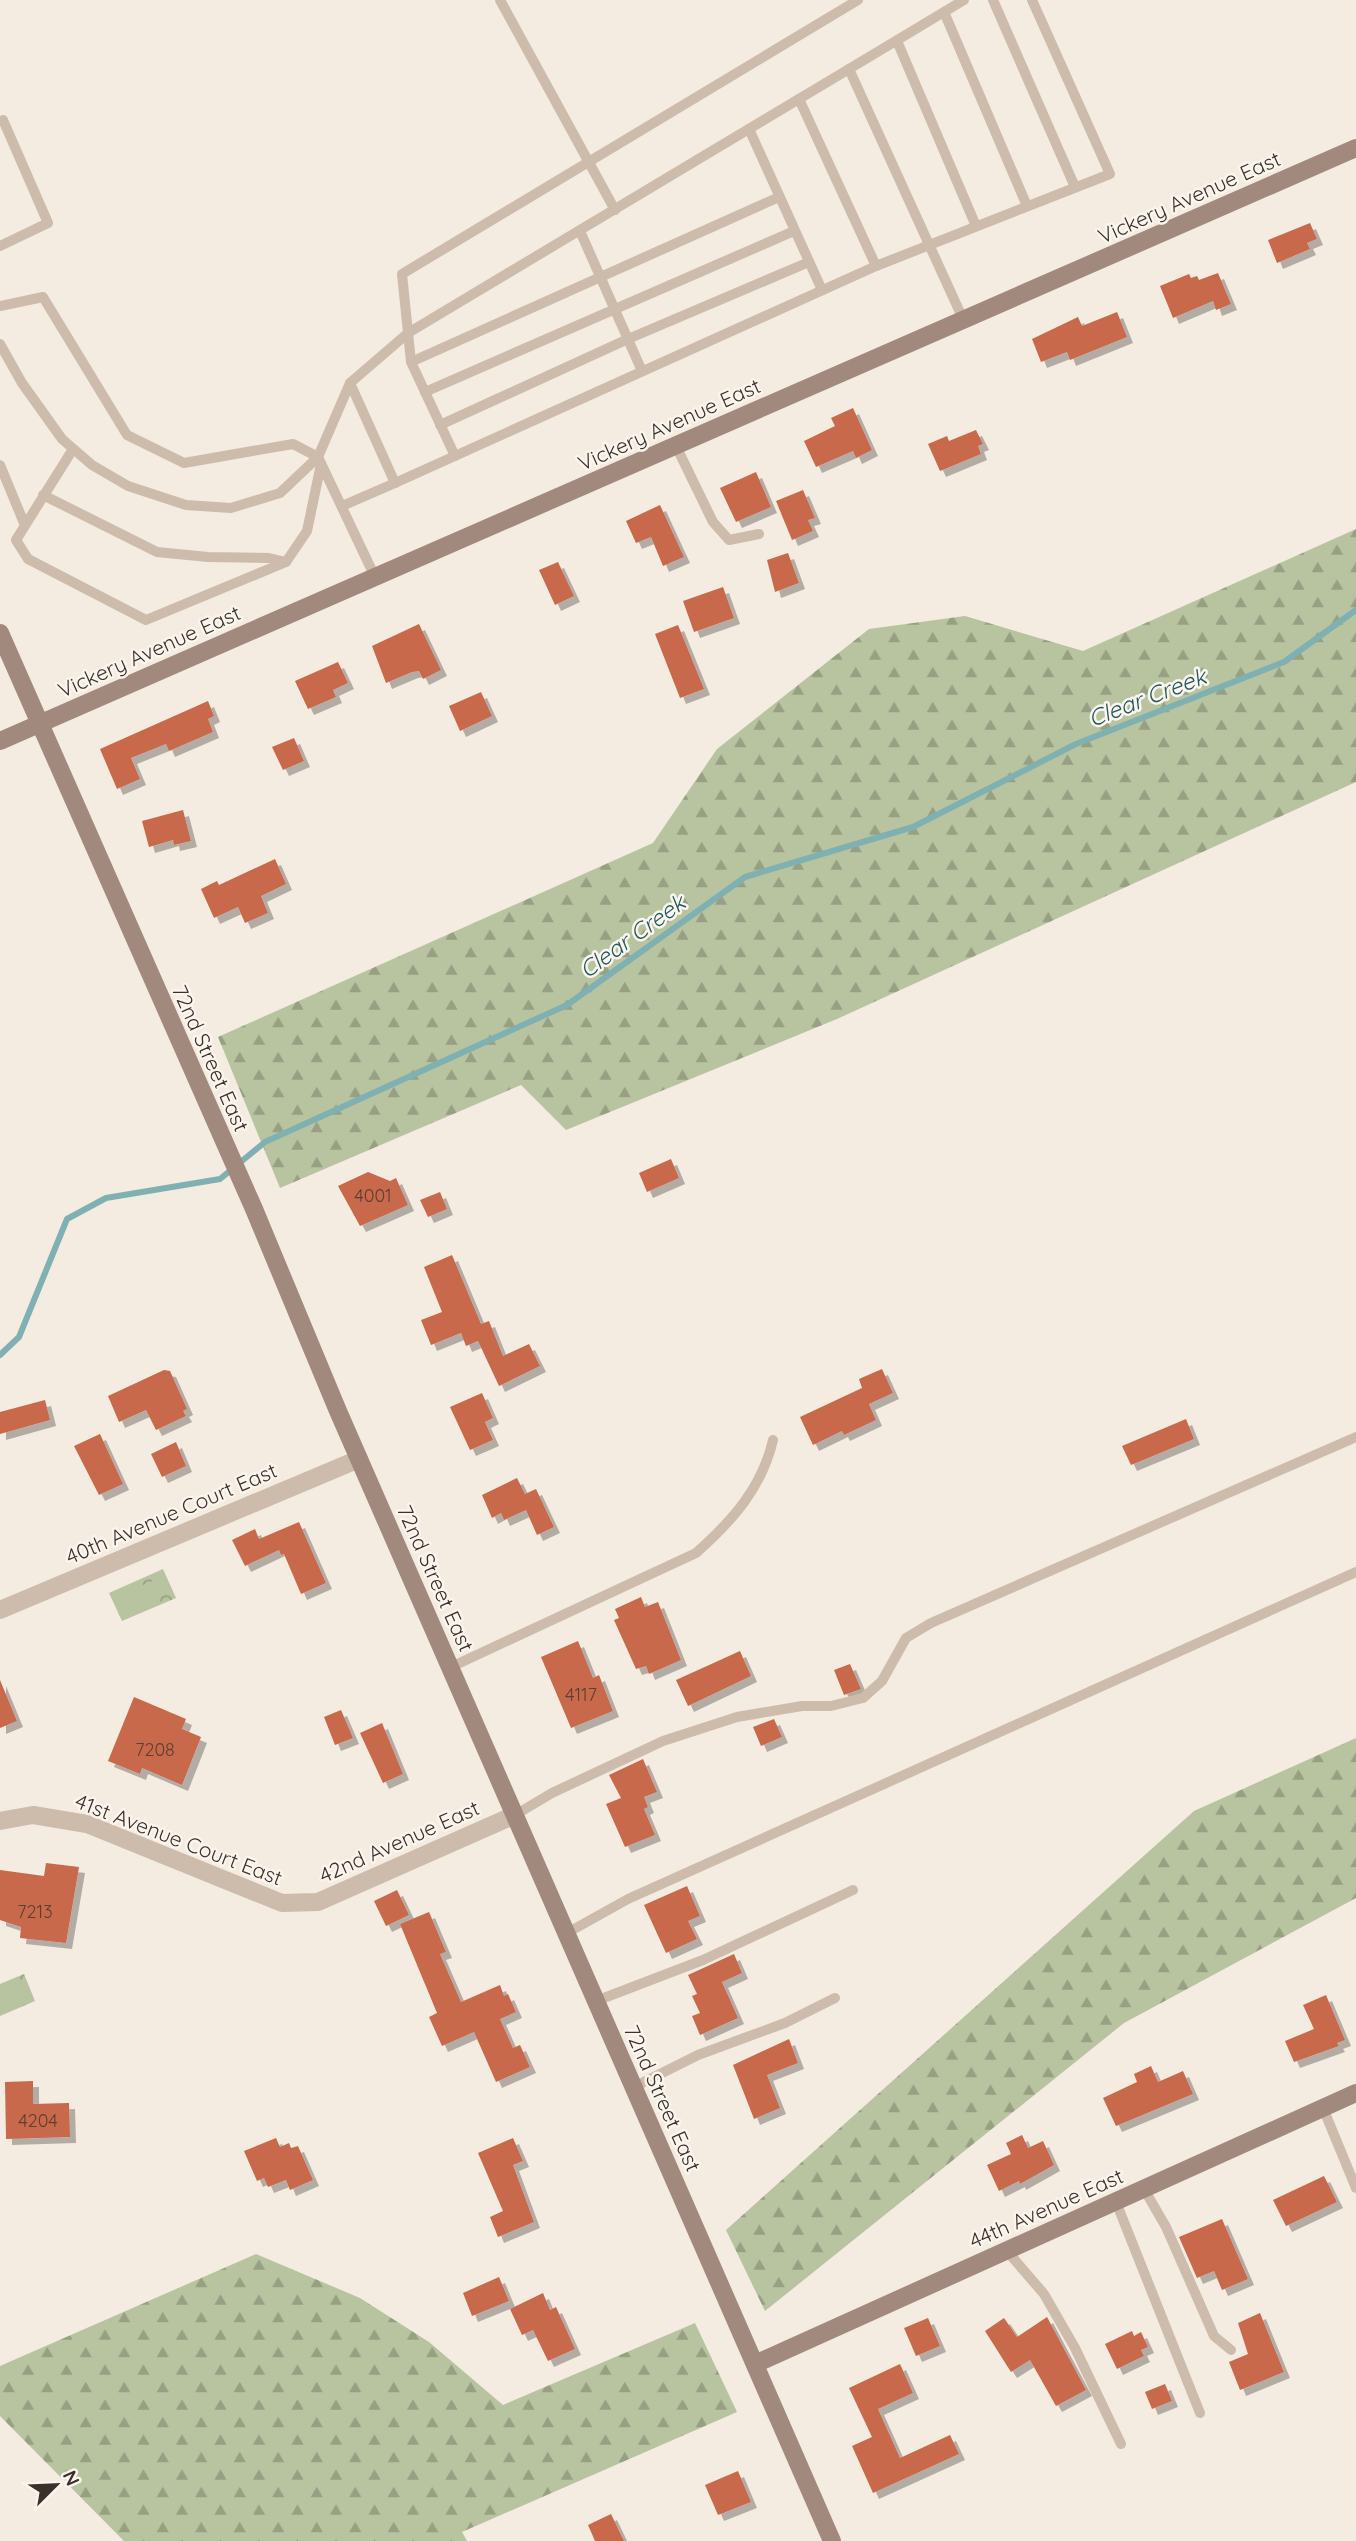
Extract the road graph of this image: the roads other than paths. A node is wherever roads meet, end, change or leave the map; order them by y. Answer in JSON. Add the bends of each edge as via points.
{"nodes":[{"id":1,"x":500,"y":0,"type":"edge"},
{"id":2,"x":858,"y":0,"type":"edge"},
{"id":3,"x":964,"y":0,"type":"edge"},
{"id":4,"x":993,"y":0,"type":"edge"},
{"id":5,"x":1032,"y":0,"type":"edge"},
{"id":6,"x":944,"y":12,"type":"junction"},
{"id":7,"x":897,"y":41,"type":"junction"},
{"id":8,"x":849,"y":69,"type":"junction"},
{"id":9,"x":799,"y":99,"type":"junction"},
{"id":10,"x":3,"y":120,"type":"dead end"},
{"id":11,"x":749,"y":130,"type":"junction"},
{"id":12,"x":1356,"y":148,"type":"edge"},
{"id":13,"x":590,"y":163,"type":"junction"},
{"id":14,"x":1075,"y":187,"type":"junction"},
{"id":15,"x":779,"y":197,"type":"junction"},
{"id":16,"x":1027,"y":206,"type":"junction"},
{"id":17,"x":615,"y":210,"type":"junction"},
{"id":18,"x":976,"y":226,"type":"junction"},
{"id":19,"x":580,"y":231,"type":"junction"},
{"id":20,"x":794,"y":231,"type":"junction"},
{"id":21,"x":930,"y":244,"type":"junction"},
{"id":22,"x":0,"y":246,"type":"edge"},
{"id":23,"x":809,"y":262,"type":"junction"},
{"id":24,"x":876,"y":266,"type":"junction"},
{"id":25,"x":600,"y":276,"type":"junction"},
{"id":26,"x":822,"y":290,"type":"junction"},
{"id":27,"x":0,"y":306,"type":"edge"},
{"id":28,"x":615,"y":310,"type":"junction"},
{"id":29,"x":963,"y":319,"type":"junction"},
{"id":30,"x":408,"y":333,"type":"junction"},
{"id":31,"x":628,"y":339,"type":"junction"},
{"id":32,"x":0,"y":344,"type":"edge"},
{"id":33,"x":411,"y":362,"type":"junction"},
{"id":34,"x":642,"y":371,"type":"junction"},
{"id":35,"x":350,"y":383,"type":"junction"},
{"id":36,"x":425,"y":393,"type":"junction"},
{"id":37,"x":440,"y":425,"type":"junction"},
{"id":38,"x":676,"y":446,"type":"junction"},
{"id":39,"x":73,"y":449,"type":"junction"},
{"id":40,"x":455,"y":456,"type":"junction"},
{"id":41,"x":319,"y":460,"type":"junction"},
{"id":42,"x":0,"y":465,"type":"edge"},
{"id":43,"x":395,"y":483,"type":"junction"},
{"id":44,"x":43,"y":495,"type":"junction"},
{"id":45,"x":342,"y":506,"type":"junction"},
{"id":46,"x":24,"y":523,"type":"junction"},
{"id":47,"x":759,"y":534,"type":"dead end"},
{"id":48,"x":286,"y":562,"type":"junction"},
{"id":49,"x":375,"y":577,"type":"junction"},
{"id":50,"x":0,"y":633,"type":"edge"},
{"id":51,"x":39,"y":724,"type":"junction"},
{"id":52,"x":0,"y":741,"type":"edge"},
{"id":53,"x":1356,"y":1437,"type":"edge"},
{"id":54,"x":773,"y":1440,"type":"dead end"},
{"id":55,"x":359,"y":1459,"type":"junction"},
{"id":56,"x":1356,"y":1572,"type":"edge"},
{"id":57,"x":0,"y":1610,"type":"edge"},
{"id":58,"x":451,"y":1667,"type":"junction"},
{"id":59,"x":515,"y":1815,"type":"junction"},
{"id":60,"x":0,"y":1821,"type":"edge"},
{"id":61,"x":853,"y":1890,"type":"dead end"},
{"id":62,"x":299,"y":1905,"type":"joint"},
{"id":63,"x":567,"y":1933,"type":"junction"},
{"id":64,"x":835,"y":1998,"type":"dead end"},
{"id":65,"x":596,"y":2001,"type":"junction"},
{"id":66,"x":634,"y":2087,"type":"junction"},
{"id":67,"x":1356,"y":2093,"type":"edge"},
{"id":68,"x":1323,"y":2108,"type":"junction"},
{"id":69,"x":1356,"y":2188,"type":"edge"},
{"id":70,"x":1144,"y":2189,"type":"junction"},
{"id":71,"x":1116,"y":2202,"type":"junction"},
{"id":72,"x":1007,"y":2251,"type":"junction"},
{"id":73,"x":1231,"y":2350,"type":"dead end"},
{"id":74,"x":755,"y":2364,"type":"junction"},
{"id":75,"x":1200,"y":2413,"type":"dead end"},
{"id":76,"x":1121,"y":2444,"type":"dead end"},
{"id":77,"x":832,"y":2541,"type":"edge"}],
"edges":[{"from":1,"to":13,"type":"lane"},
{"from":2,"to":13,"type":"lane"},
{"from":3,"to":6,"type":"lane"},
{"from":4,"to":14,"type":"lane"},
{"from":5,"to":14,"type":"lane","via":[[1110,174]]},
{"from":6,"to":7,"type":"lane"},
{"from":6,"to":16,"type":"lane"},
{"from":7,"to":8,"type":"lane"},
{"from":7,"to":18,"type":"lane"},
{"from":8,"to":9,"type":"lane"},
{"from":8,"to":21,"type":"lane"},
{"from":9,"to":11,"type":"lane"},
{"from":9,"to":24,"type":"lane"},
{"from":10,"to":22,"type":"lane","via":[[48,223]]},
{"from":11,"to":15,"type":"lane"},
{"from":11,"to":17,"type":"lane"},
{"from":12,"to":29,"type":"street","name":"Vickery Avenue East"},
{"from":13,"to":17,"type":"lane"},
{"from":13,"to":30,"type":"lane","via":[[402,274]]},
{"from":14,"to":16,"type":"lane"},
{"from":15,"to":20,"type":"lane"},
{"from":15,"to":25,"type":"lane"},
{"from":16,"to":18,"type":"lane"},
{"from":17,"to":19,"type":"lane"},
{"from":18,"to":21,"type":"lane"},
{"from":19,"to":25,"type":"lane"},
{"from":19,"to":30,"type":"lane"},
{"from":20,"to":23,"type":"lane"},
{"from":20,"to":28,"type":"lane"},
{"from":21,"to":24,"type":"lane"},
{"from":21,"to":29,"type":"lane"},
{"from":23,"to":26,"type":"lane"},
{"from":23,"to":31,"type":"lane"},
{"from":24,"to":26,"type":"lane"},
{"from":25,"to":28,"type":"lane"},
{"from":25,"to":33,"type":"lane"},
{"from":26,"to":34,"type":"lane"},
{"from":27,"to":41,"type":"lane","via":[[43,298],[127,435],[184,463],[293,444]]},
{"from":28,"to":31,"type":"lane"},
{"from":28,"to":36,"type":"lane"},
{"from":29,"to":38,"type":"street","name":"Vickery Avenue East"},
{"from":30,"to":33,"type":"lane"},
{"from":30,"to":35,"type":"lane"},
{"from":31,"to":34,"type":"lane"},
{"from":31,"to":37,"type":"lane"},
{"from":32,"to":39,"type":"lane","via":[[22,383]]},
{"from":33,"to":36,"type":"lane"},
{"from":34,"to":40,"type":"lane"},
{"from":35,"to":41,"type":"lane"},
{"from":35,"to":43,"type":"lane"},
{"from":36,"to":37,"type":"lane"},
{"from":37,"to":40,"type":"lane"},
{"from":38,"to":47,"type":"lane","via":[[713,522],[729,540]]},
{"from":38,"to":49,"type":"street","name":"Vickery Avenue East"},
{"from":39,"to":41,"type":"lane","via":[[128,486],[186,505],[231,508],[281,493]]},
{"from":39,"to":44,"type":"lane"},
{"from":40,"to":43,"type":"lane"},
{"from":41,"to":45,"type":"lane"},
{"from":41,"to":48,"type":"lane","via":[[307,531]]},
{"from":42,"to":46,"type":"lane"},
{"from":43,"to":45,"type":"lane"},
{"from":44,"to":46,"type":"lane"},
{"from":44,"to":48,"type":"lane","via":[[157,552]]},
{"from":45,"to":49,"type":"lane"},
{"from":46,"to":48,"type":"lane","via":[[16,540],[28,559],[146,620]]},
{"from":49,"to":51,"type":"street","name":"Vickery Avenue East"},
{"from":50,"to":51,"type":"street","name":"72nd Street East"},
{"from":51,"to":52,"type":"street","name":"Vickery Avenue East"},
{"from":51,"to":55,"type":"street","name":"72nd Street East"},
{"from":53,"to":59,"type":"lane","via":[[931,1623],[906,1638],[882,1681],[863,1698],[737,1717],[663,1741]]},
{"from":54,"to":58,"type":"lane","via":[[766,1470],[725,1528],[696,1553]]},
{"from":55,"to":57,"type":"street","name":"40th Avenue Court East"},
{"from":55,"to":58,"type":"street","name":"72nd Street East"},
{"from":56,"to":63,"type":"lane","via":[[628,1899]]},
{"from":58,"to":59,"type":"street","name":"72nd Street East"},
{"from":59,"to":62,"type":"street","name":"42nd Avenue East","via":[[318,1902]]},
{"from":59,"to":63,"type":"street","name":"72nd Street East"},
{"from":60,"to":62,"type":"street","name":"41st Avenue Court East","via":[[33,1815],[88,1824],[282,1903]]},
{"from":61,"to":65,"type":"lane","via":[[703,1960]]},
{"from":63,"to":65,"type":"street","name":"72nd Street East"},
{"from":64,"to":66,"type":"lane"},
{"from":65,"to":66,"type":"street","name":"72nd Street East"},
{"from":66,"to":74,"type":"street","name":"72nd Street East"},
{"from":67,"to":68,"type":"street","name":"44th Avenue East"},
{"from":68,"to":69,"type":"lane"},
{"from":68,"to":70,"type":"street","name":"44th Avenue East"},
{"from":70,"to":71,"type":"street","name":"44th Avenue East"},
{"from":70,"to":73,"type":"lane","via":[[1166,2227],[1214,2336]]},
{"from":71,"to":72,"type":"street","name":"44th Avenue East"},
{"from":71,"to":75,"type":"lane"},
{"from":72,"to":74,"type":"street","name":"44th Avenue East"},
{"from":72,"to":76,"type":"lane","via":[[1044,2294],[1076,2348]]},
{"from":74,"to":77,"type":"street","name":"72nd Street East"}]}
